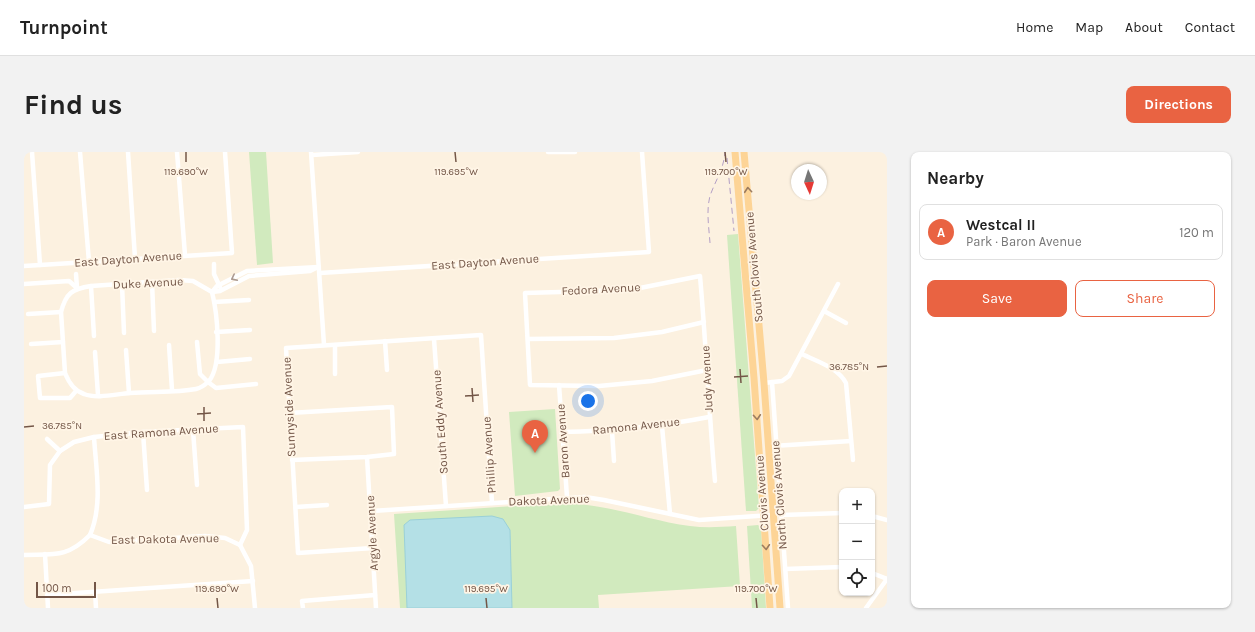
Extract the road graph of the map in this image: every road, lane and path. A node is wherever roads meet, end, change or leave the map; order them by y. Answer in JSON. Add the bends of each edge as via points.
{"nodes":[{"id":1,"x":32,"y":152,"type":"edge"},
{"id":2,"x":80,"y":152,"type":"edge"},
{"id":3,"x":128,"y":152,"type":"edge"},
{"id":4,"x":177,"y":152,"type":"edge"},
{"id":5,"x":225,"y":152,"type":"edge"},
{"id":6,"x":358,"y":152,"type":"edge"},
{"id":7,"x":548,"y":152,"type":"edge"},
{"id":8,"x":575,"y":152,"type":"edge"},
{"id":9,"x":642,"y":152,"type":"edge"},
{"id":10,"x":734,"y":152,"type":"edge"},
{"id":11,"x":744,"y":152,"type":"edge"},
{"id":12,"x":312,"y":154,"type":"edge"},
{"id":13,"x":742,"y":239,"type":"junction"},
{"id":14,"x":185,"y":255,"type":"junction"},
{"id":15,"x":135,"y":258,"type":"junction"},
{"id":16,"x":89,"y":262,"type":"junction"},
{"id":17,"x":214,"y":264,"type":"dead end"},
{"id":18,"x":40,"y":265,"type":"junction"},
{"id":19,"x":24,"y":266,"type":"edge"},
{"id":20,"x":319,"y":267,"type":"junction"},
{"id":21,"x":320,"y":273,"type":"junction"},
{"id":22,"x":76,"y":274,"type":"dead end"},
{"id":23,"x":700,"y":276,"type":"joint"},
{"id":24,"x":152,"y":282,"type":"junction"},
{"id":25,"x":24,"y":284,"type":"edge"},
{"id":26,"x":122,"y":284,"type":"junction"},
{"id":27,"x":838,"y":284,"type":"dead end"},
{"id":28,"x":90,"y":286,"type":"junction"},
{"id":29,"x":756,"y":287,"type":"junction"},
{"id":30,"x":77,"y":288,"type":"junction"},
{"id":31,"x":220,"y":288,"type":"junction"},
{"id":32,"x":746,"y":288,"type":"junction"},
{"id":33,"x":212,"y":292,"type":"junction"},
{"id":34,"x":249,"y":300,"type":"dead end"},
{"id":35,"x":214,"y":302,"type":"junction"},
{"id":36,"x":824,"y":311,"type":"junction"},
{"id":37,"x":61,"y":312,"type":"junction"},
{"id":38,"x":28,"y":314,"type":"dead end"},
{"id":39,"x":759,"y":321,"type":"junction"},
{"id":40,"x":704,"y":322,"type":"junction"},
{"id":41,"x":846,"y":323,"type":"dead end"},
{"id":42,"x":250,"y":330,"type":"dead end"},
{"id":43,"x":154,"y":331,"type":"dead end"},
{"id":44,"x":216,"y":332,"type":"junction"},
{"id":45,"x":750,"y":332,"type":"junction"},
{"id":46,"x":124,"y":333,"type":"dead end"},
{"id":47,"x":94,"y":336,"type":"dead end"},
{"id":48,"x":434,"y":339,"type":"junction"},
{"id":49,"x":528,"y":339,"type":"junction"},
{"id":50,"x":385,"y":341,"type":"junction"},
{"id":51,"x":63,"y":342,"type":"junction"},
{"id":52,"x":197,"y":342,"type":"dead end"},
{"id":53,"x":31,"y":344,"type":"dead end"},
{"id":54,"x":169,"y":345,"type":"dead end"},
{"id":55,"x":324,"y":345,"type":"junction"},
{"id":56,"x":334,"y":345,"type":"junction"},
{"id":57,"x":126,"y":350,"type":"dead end"},
{"id":58,"x":95,"y":352,"type":"dead end"},
{"id":59,"x":802,"y":354,"type":"junction"},
{"id":60,"x":250,"y":359,"type":"dead end"},
{"id":61,"x":217,"y":362,"type":"junction"},
{"id":62,"x":387,"y":370,"type":"dead end"},
{"id":63,"x":707,"y":370,"type":"junction"},
{"id":64,"x":65,"y":373,"type":"junction"},
{"id":65,"x":335,"y":374,"type":"dead end"},
{"id":66,"x":754,"y":378,"type":"joint"},
{"id":67,"x":208,"y":382,"type":"junction"},
{"id":68,"x":768,"y":383,"type":"junction"},
{"id":69,"x":256,"y":384,"type":"dead end"},
{"id":70,"x":559,"y":385,"type":"junction"},
{"id":71,"x":172,"y":390,"type":"junction"},
{"id":72,"x":76,"y":391,"type":"junction"},
{"id":73,"x":129,"y":393,"type":"junction"},
{"id":74,"x":98,"y":395,"type":"junction"},
{"id":75,"x":289,"y":413,"type":"junction"},
{"id":76,"x":709,"y":417,"type":"junction"},
{"id":77,"x":662,"y":426,"type":"junction"},
{"id":78,"x":193,"y":430,"type":"junction"},
{"id":79,"x":612,"y":431,"type":"junction"},
{"id":80,"x":143,"y":432,"type":"junction"},
{"id":81,"x":561,"y":432,"type":"junction"},
{"id":82,"x":94,"y":437,"type":"junction"},
{"id":83,"x":47,"y":439,"type":"dead end"},
{"id":84,"x":851,"y":441,"type":"junction"},
{"id":85,"x":772,"y":446,"type":"junction"},
{"id":86,"x":60,"y":451,"type":"junction"},
{"id":87,"x":367,"y":457,"type":"junction"},
{"id":88,"x":292,"y":460,"type":"junction"},
{"id":89,"x":614,"y":460,"type":"dead end"},
{"id":90,"x":853,"y":460,"type":"dead end"},
{"id":91,"x":715,"y":481,"type":"dead end"},
{"id":92,"x":197,"y":485,"type":"dead end"},
{"id":93,"x":147,"y":490,"type":"dead end"},
{"id":94,"x":567,"y":498,"type":"junction"},
{"id":95,"x":492,"y":503,"type":"junction"},
{"id":96,"x":327,"y":505,"type":"dead end"},
{"id":97,"x":446,"y":506,"type":"junction"},
{"id":98,"x":24,"y":507,"type":"edge"},
{"id":99,"x":296,"y":507,"type":"junction"},
{"id":100,"x":372,"y":511,"type":"junction"},
{"id":101,"x":839,"y":512,"type":"edge"},
{"id":102,"x":670,"y":514,"type":"junction"},
{"id":103,"x":773,"y":515,"type":"junction"},
{"id":104,"x":782,"y":515,"type":"junction"},
{"id":105,"x":764,"y":516,"type":"junction"},
{"id":106,"x":875,"y":517,"type":"edge"},
{"id":107,"x":887,"y":520,"type":"edge"},
{"id":108,"x":90,"y":535,"type":"junction"},
{"id":109,"x":240,"y":545,"type":"junction"},
{"id":110,"x":373,"y":548,"type":"junction"},
{"id":111,"x":45,"y":554,"type":"junction"},
{"id":112,"x":24,"y":555,"type":"edge"},
{"id":113,"x":839,"y":567,"type":"edge"},
{"id":114,"x":785,"y":569,"type":"junction"},
{"id":115,"x":875,"y":574,"type":"edge"},
{"id":116,"x":887,"y":579,"type":"edge"},
{"id":117,"x":253,"y":581,"type":"junction"},
{"id":118,"x":95,"y":592,"type":"junction"},
{"id":119,"x":47,"y":595,"type":"junction"},
{"id":120,"x":375,"y":595,"type":"junction"},
{"id":121,"x":48,"y":608,"type":"edge"},
{"id":122,"x":96,"y":608,"type":"edge"},
{"id":123,"x":255,"y":608,"type":"edge"},
{"id":124,"x":303,"y":608,"type":"edge"},
{"id":125,"x":376,"y":608,"type":"edge"},
{"id":126,"x":770,"y":608,"type":"edge"},
{"id":127,"x":780,"y":608,"type":"edge"},
{"id":128,"x":788,"y":608,"type":"edge"},
{"id":129,"x":866,"y":608,"type":"edge"}],
"edges":[{"from":1,"to":18,"type":"street"},
{"from":2,"to":16,"type":"street"},
{"from":3,"to":15,"type":"street"},
{"from":4,"to":14,"type":"street"},
{"from":5,"to":14,"type":"street","name":"East Dayton Avenue","via":[[232,253]]},
{"from":6,"to":12,"type":"street"},
{"from":7,"to":8,"type":"street"},
{"from":9,"to":21,"type":"street","name":"East Dayton Avenue","via":[[650,252]]},
{"from":10,"to":13,"type":"main road","name":"South Clovis Avenue"},
{"from":29,"to":11,"type":"main road","name":"South Clovis Avenue","one_way":true},
{"from":12,"to":20,"type":"street"},
{"from":13,"to":29,"type":"main road","via":[[748,249],[751,284]]},
{"from":13,"to":32,"type":"main road","name":"South Clovis Avenue"},
{"from":14,"to":15,"type":"street","name":"East Dayton Avenue"},
{"from":15,"to":16,"type":"street","name":"East Dayton Avenue"},
{"from":16,"to":18,"type":"street","name":"East Dayton Avenue"},
{"from":17,"to":31,"type":"street","via":[[214,274]]},
{"from":18,"to":19,"type":"street","name":"East Dayton Avenue"},
{"from":20,"to":21,"type":"street"},
{"from":20,"to":31,"type":"street","via":[[247,271]]},
{"from":21,"to":55,"type":"street"},
{"from":22,"to":30,"type":"street"},
{"from":23,"to":40,"type":"street","name":"Judy Avenue"},
{"from":23,"to":49,"type":"street","name":"Fedora Avenue","via":[[630,290],[525,293]]},
{"from":24,"to":26,"type":"street","name":"Duke Avenue"},
{"from":24,"to":33,"type":"street","name":"Duke Avenue","via":[[193,281]]},
{"from":24,"to":43,"type":"street"},
{"from":25,"to":30,"type":"street","via":[[69,281]]},
{"from":26,"to":28,"type":"street","name":"Duke Avenue"},
{"from":26,"to":46,"type":"street"},
{"from":27,"to":36,"type":"street"},
{"from":28,"to":30,"type":"street","name":"Duke Avenue"},
{"from":28,"to":47,"type":"street"},
{"from":29,"to":39,"type":"main road","name":"South Clovis Avenue"},
{"from":30,"to":37,"type":"street","via":[[70,293]]},
{"from":31,"to":33,"type":"street"},
{"from":32,"to":39,"type":"main road","via":[[752,291],[755,319]]},
{"from":32,"to":45,"type":"main road","name":"South Clovis Avenue"},
{"from":33,"to":35,"type":"street"},
{"from":34,"to":35,"type":"street"},
{"from":35,"to":44,"type":"street"},
{"from":36,"to":41,"type":"street"},
{"from":36,"to":59,"type":"street"},
{"from":37,"to":38,"type":"street"},
{"from":37,"to":51,"type":"street"},
{"from":39,"to":68,"type":"main road","name":"South Clovis Avenue"},
{"from":40,"to":49,"type":"street","via":[[662,332],[614,338]]},
{"from":40,"to":63,"type":"street","name":"Judy Avenue"},
{"from":42,"to":44,"type":"street"},
{"from":44,"to":61,"type":"street"},
{"from":45,"to":66,"type":"main road","name":"South Clovis Avenue"},
{"from":45,"to":68,"type":"main road","via":[[755,344],[759,378]]},
{"from":48,"to":50,"type":"street"},
{"from":48,"to":95,"type":"street","name":"Phillip Avenue","via":[[481,335]]},
{"from":48,"to":97,"type":"street","name":"South Eddy Avenue"},
{"from":49,"to":70,"type":"street","via":[[530,385]]},
{"from":50,"to":56,"type":"street"},
{"from":50,"to":62,"type":"street"},
{"from":51,"to":53,"type":"street"},
{"from":51,"to":64,"type":"street"},
{"from":52,"to":67,"type":"street","via":[[200,374]]},
{"from":54,"to":71,"type":"street"},
{"from":55,"to":56,"type":"street"},
{"from":55,"to":75,"type":"street","name":"Sunnyside Avenue","via":[[286,348]]},
{"from":56,"to":65,"type":"street"},
{"from":57,"to":73,"type":"street"},
{"from":58,"to":74,"type":"street"},
{"from":59,"to":68,"type":"street","via":[[789,376],[782,381]]},
{"from":59,"to":84,"type":"street","via":[[837,372],[846,384]]},
{"from":60,"to":61,"type":"street"},
{"from":61,"to":67,"type":"street"},
{"from":63,"to":70,"type":"street","via":[[652,381],[599,386]]},
{"from":63,"to":76,"type":"street","name":"Judy Avenue"},
{"from":64,"to":72,"type":"street"},
{"from":64,"to":72,"type":"street","via":[[38,376],[40,398],[70,398]]},
{"from":66,"to":105,"type":"main road","name":"Clovis Avenue","one_way":true},
{"from":67,"to":69,"type":"street","via":[[216,388]]},
{"from":67,"to":71,"type":"street","via":[[198,388]]},
{"from":68,"to":85,"type":"main road","name":"Clovis Avenue"},
{"from":70,"to":81,"type":"street","name":"Baron Avenue"},
{"from":71,"to":73,"type":"street"},
{"from":72,"to":74,"type":"street","via":[[86,395]]},
{"from":73,"to":74,"type":"street"},
{"from":75,"to":87,"type":"street","via":[[392,407],[394,454]]},
{"from":75,"to":88,"type":"street","name":"Sunnyside Avenue"},
{"from":76,"to":77,"type":"street","name":"Ramona Avenue"},
{"from":76,"to":91,"type":"street","name":"Judy Avenue"},
{"from":77,"to":79,"type":"street","name":"Ramona Avenue"},
{"from":77,"to":102,"type":"street"},
{"from":78,"to":80,"type":"street","name":"East Ramona Avenue"},
{"from":78,"to":92,"type":"street"},
{"from":78,"to":109,"type":"street","name":"East Ramona Avenue","via":[[243,427],[247,530]]},
{"from":79,"to":81,"type":"street","name":"Ramona Avenue"},
{"from":79,"to":89,"type":"street"},
{"from":80,"to":82,"type":"street","name":"East Ramona Avenue"},
{"from":80,"to":93,"type":"street"},
{"from":81,"to":94,"type":"street","name":"Baron Avenue"},
{"from":82,"to":86,"type":"street","name":"East Ramona Avenue","via":[[74,442]]},
{"from":82,"to":108,"type":"street","via":[[98,504],[96,520]]},
{"from":83,"to":86,"type":"street"},
{"from":84,"to":85,"type":"street"},
{"from":84,"to":90,"type":"street"},
{"from":85,"to":103,"type":"main road","name":"Clovis Avenue"},
{"from":85,"to":104,"type":"street","name":"North Clovis Avenue"},
{"from":86,"to":98,"type":"street","name":"East Ramona Avenue","via":[[50,466],[49,504]]},
{"from":87,"to":88,"type":"street"},
{"from":87,"to":100,"type":"street","name":"Argyle Avenue"},
{"from":88,"to":99,"type":"street","name":"Sunnyside Avenue"},
{"from":94,"to":95,"type":"street","name":"Dakota Avenue"},
{"from":94,"to":102,"type":"street","name":"Dakota Avenue","via":[[604,500]]},
{"from":95,"to":97,"type":"street","name":"Dakota Avenue"},
{"from":96,"to":99,"type":"street"},
{"from":97,"to":100,"type":"street","name":"Dakota Avenue"},
{"from":99,"to":110,"type":"street","name":"Sunnyside Avenue","via":[[298,553]]},
{"from":100,"to":110,"type":"street","name":"Argyle Avenue"},
{"from":101,"to":104,"type":"street"},
{"from":102,"to":105,"type":"street","name":"Dakota Avenue","via":[[699,520]]},
{"from":103,"to":105,"type":"street","name":"Dakota Avenue"},
{"from":103,"to":127,"type":"main road","name":"Clovis Avenue"},
{"from":104,"to":114,"type":"street","name":"North Clovis Avenue"},
{"from":105,"to":126,"type":"main road","name":"Clovis Avenue","one_way":true},
{"from":106,"to":107,"type":"street"},
{"from":108,"to":109,"type":"street","name":"East Dakota Avenue","via":[[109,542],[205,536],[225,538]]},
{"from":108,"to":111,"type":"street","via":[[78,546],[62,554]]},
{"from":109,"to":117,"type":"street","via":[[251,566]]},
{"from":110,"to":120,"type":"street","name":"Argyle Avenue"},
{"from":111,"to":112,"type":"street"},
{"from":111,"to":119,"type":"street"},
{"from":113,"to":114,"type":"street"},
{"from":114,"to":128,"type":"street","name":"North Clovis Avenue"},
{"from":115,"to":116,"type":"street"},
{"from":116,"to":129,"type":"street"},
{"from":117,"to":118,"type":"street"},
{"from":117,"to":123,"type":"street"},
{"from":118,"to":119,"type":"street"},
{"from":118,"to":122,"type":"street"},
{"from":119,"to":121,"type":"street"},
{"from":120,"to":124,"type":"street","via":[[302,601]]},
{"from":120,"to":125,"type":"street","name":"Argyle Avenue"}]}
